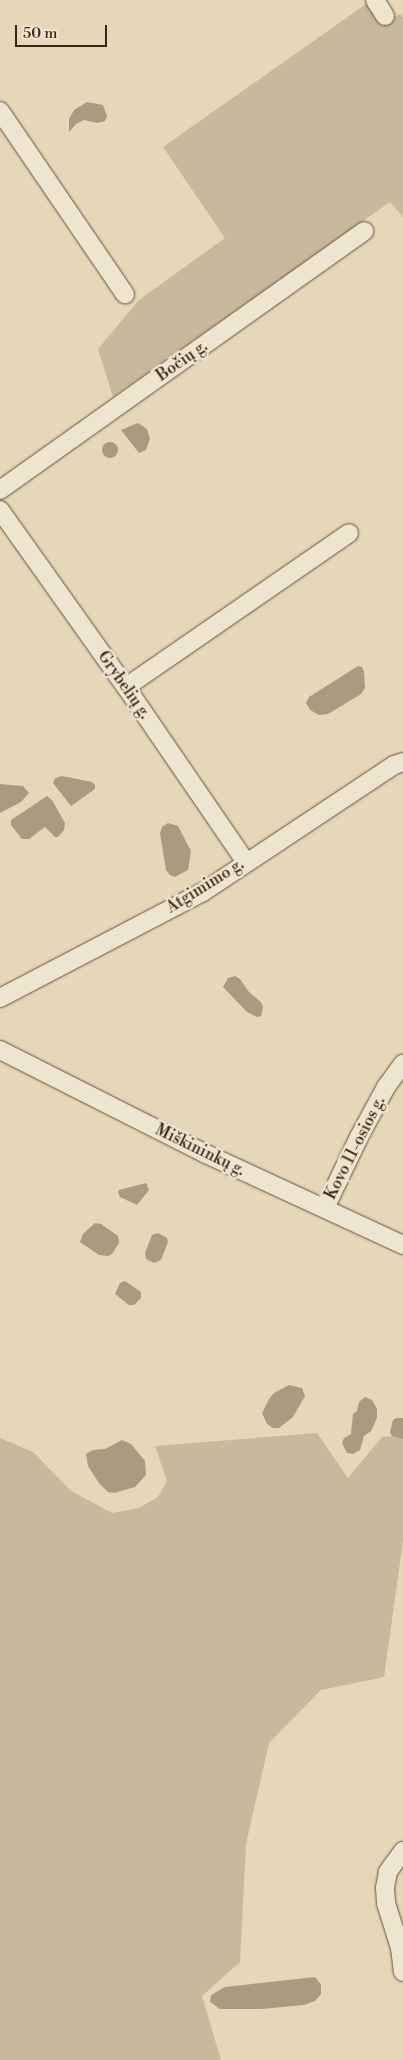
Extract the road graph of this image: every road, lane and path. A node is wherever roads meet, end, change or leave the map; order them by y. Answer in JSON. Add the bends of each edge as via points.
{"nodes":[{"id":1,"x":375,"y":0,"type":"edge"},
{"id":2,"x":385,"y":16,"type":"dead end"},
{"id":3,"x":0,"y":111,"type":"edge"},
{"id":4,"x":364,"y":232,"type":"dead end"},
{"id":5,"x":126,"y":294,"type":"dead end"},
{"id":6,"x":0,"y":490,"type":"edge"},
{"id":7,"x":0,"y":510,"type":"edge"},
{"id":8,"x":349,"y":533,"type":"dead end"},
{"id":9,"x":126,"y":687,"type":"junction"},
{"id":10,"x":403,"y":762,"type":"edge"},
{"id":11,"x":246,"y":862,"type":"junction"},
{"id":12,"x":0,"y":998,"type":"edge"},
{"id":13,"x":0,"y":1050,"type":"edge"},
{"id":14,"x":403,"y":1064,"type":"edge"},
{"id":15,"x":325,"y":1208,"type":"junction"},
{"id":16,"x":403,"y":1245,"type":"edge"},
{"id":17,"x":403,"y":1851,"type":"edge"},
{"id":18,"x":403,"y":1972,"type":"edge"}],
"edges":[{"from":1,"to":2,"type":"street"},
{"from":3,"to":5,"type":"street"},
{"from":4,"to":6,"type":"street","name":"Bočių g."},
{"from":7,"to":9,"type":"street","name":"Grybelių g."},
{"from":8,"to":9,"type":"street"},
{"from":9,"to":11,"type":"street","name":"Grybelių g."},
{"from":10,"to":11,"type":"street","name":"Atgimimo g."},
{"from":11,"to":12,"type":"street","name":"Atgimimo g.","via":[[203,892]]},
{"from":13,"to":15,"type":"street","name":"Miškininkų g.","via":[[204,1153]]},
{"from":14,"to":15,"type":"street","name":"Kovo 11-osios g.","via":[[377,1104]]},
{"from":15,"to":16,"type":"street","name":"Miškininkų g."},
{"from":17,"to":18,"type":"street","via":[[388,1872],[385,1888]]}]}
